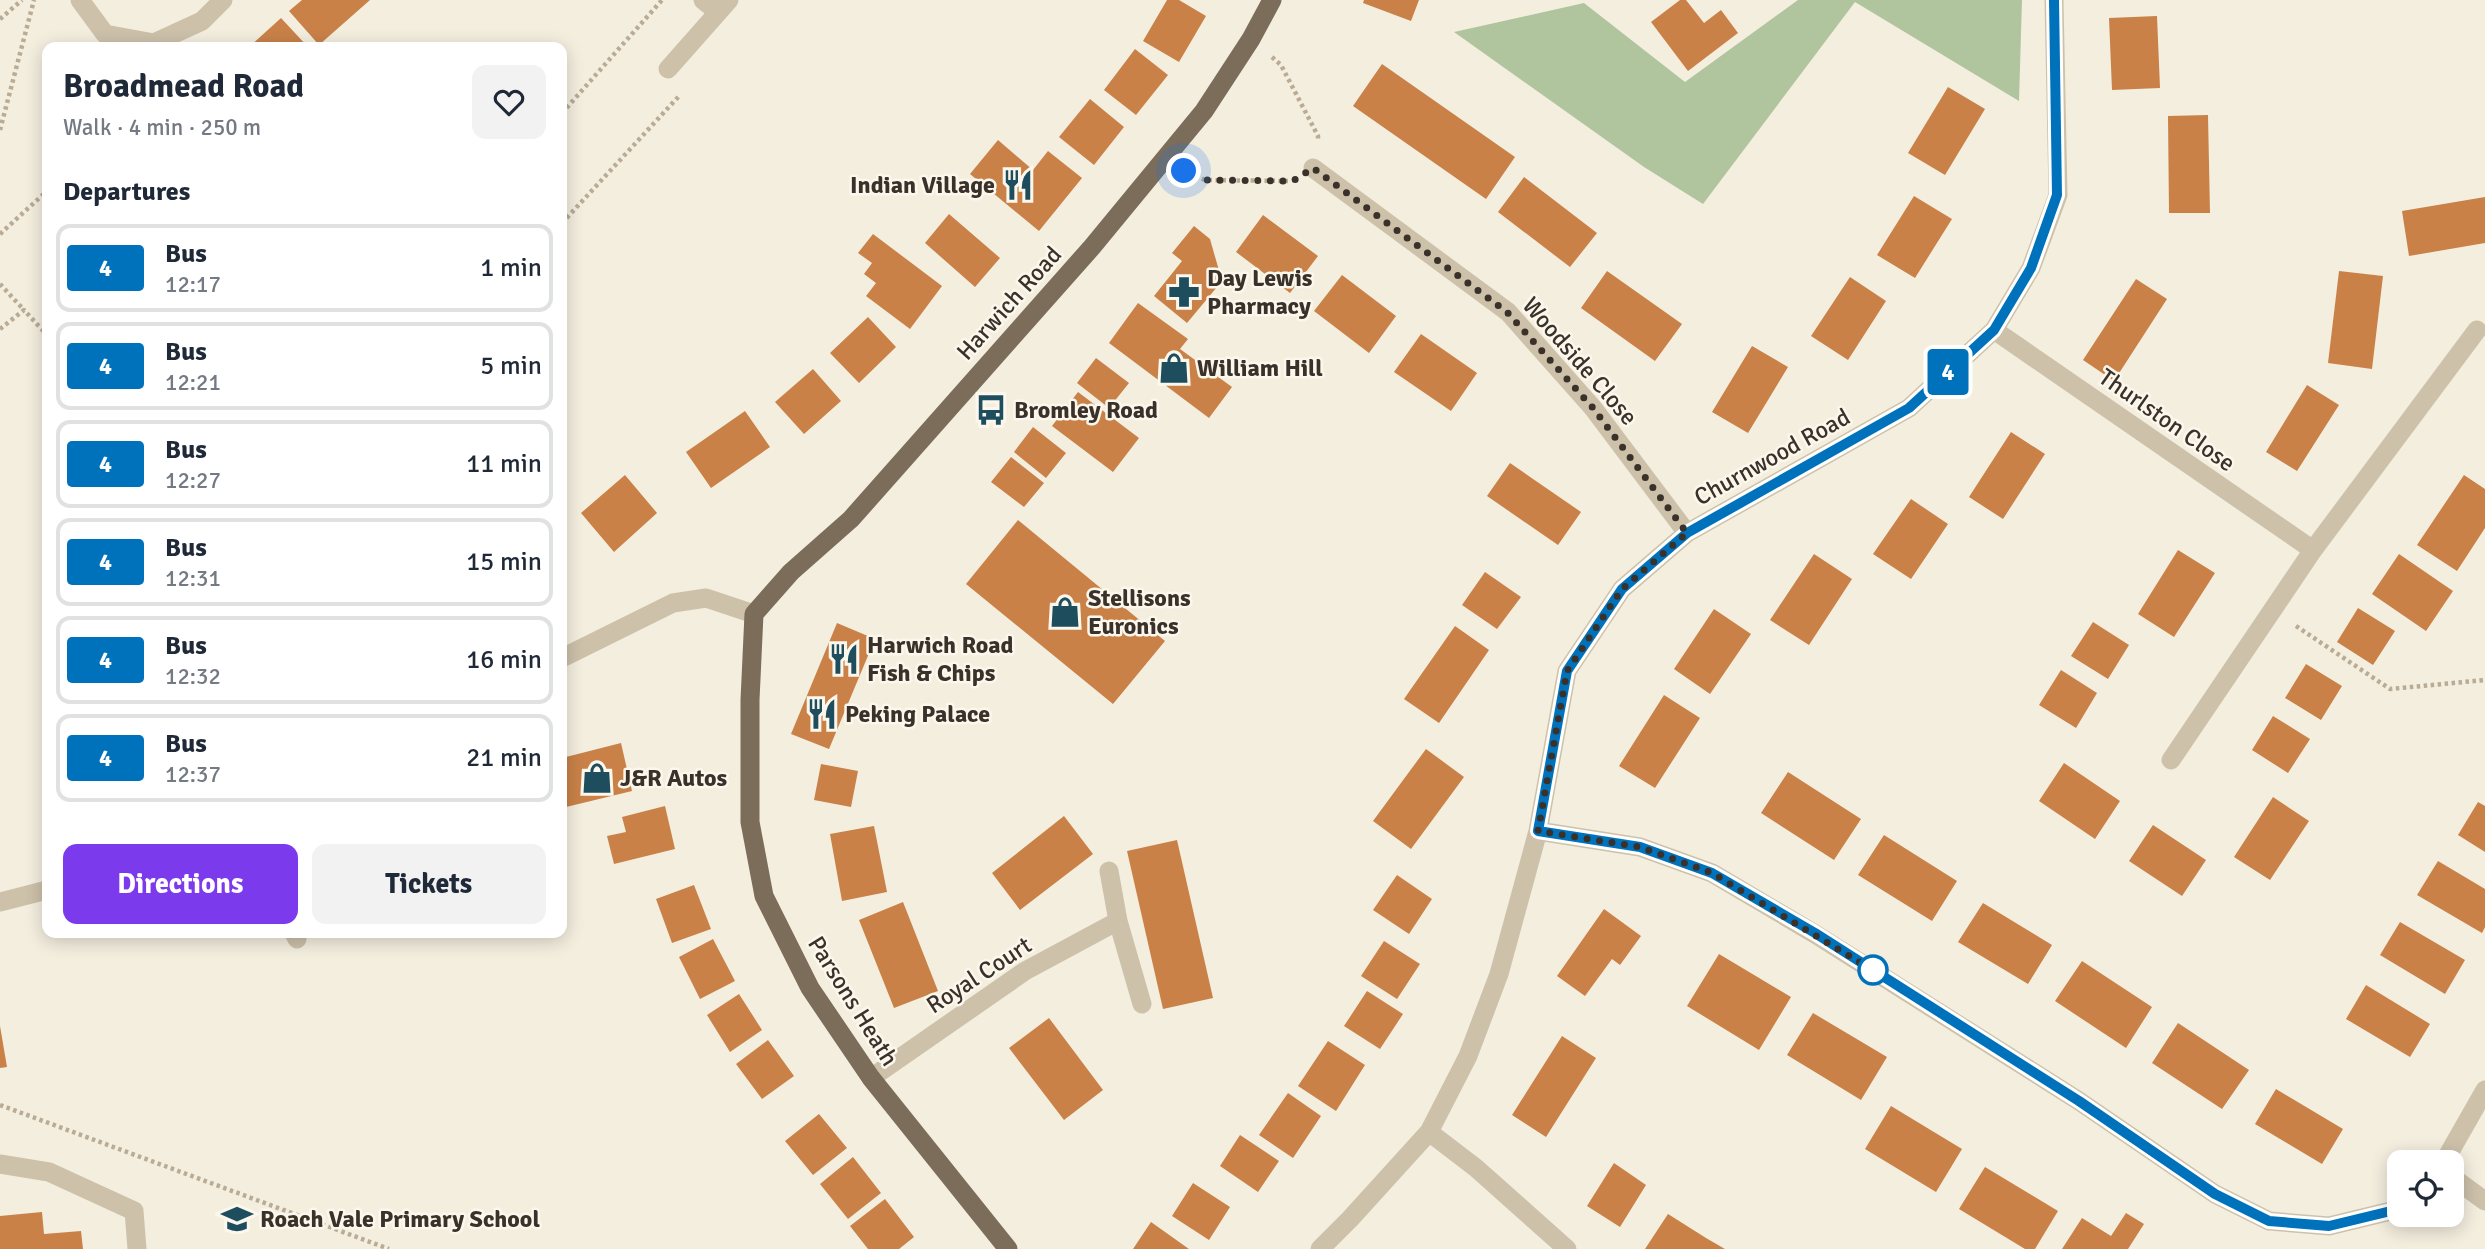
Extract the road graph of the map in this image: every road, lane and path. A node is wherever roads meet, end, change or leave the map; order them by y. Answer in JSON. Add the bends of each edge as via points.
{"nodes":[{"id":1,"x":22,"y":0,"type":"edge"},
{"id":2,"x":34,"y":0,"type":"edge"},
{"id":3,"x":80,"y":0,"type":"edge"},
{"id":4,"x":223,"y":0,"type":"edge"},
{"id":5,"x":662,"y":0,"type":"edge"},
{"id":6,"x":1272,"y":0,"type":"edge"},
{"id":7,"x":2054,"y":0,"type":"edge"},
{"id":8,"x":717,"y":4,"type":"edge"},
{"id":9,"x":0,"y":19,"type":"edge"},
{"id":10,"x":1251,"y":40,"type":"junction"},
{"id":11,"x":149,"y":42,"type":"edge"},
{"id":12,"x":156,"y":42,"type":"edge"},
{"id":13,"x":668,"y":69,"type":"joint"},
{"id":14,"x":567,"y":107,"type":"edge"},
{"id":15,"x":0,"y":130,"type":"edge"},
{"id":16,"x":1163,"y":161,"type":"junction"},
{"id":17,"x":1313,"y":168,"type":"junction"},
{"id":18,"x":42,"y":196,"type":"edge"},
{"id":19,"x":567,"y":218,"type":"edge"},
{"id":20,"x":0,"y":234,"type":"edge"},
{"id":21,"x":0,"y":285,"type":"edge"},
{"id":22,"x":24,"y":310,"type":"junction"},
{"id":23,"x":0,"y":329,"type":"edge"},
{"id":24,"x":42,"y":330,"type":"edge"},
{"id":25,"x":1994,"y":330,"type":"junction"},
{"id":26,"x":2477,"y":330,"type":"dead end"},
{"id":27,"x":1687,"y":533,"type":"junction"},
{"id":28,"x":2313,"y":550,"type":"junction"},
{"id":29,"x":2273,"y":610,"type":"junction"},
{"id":30,"x":754,"y":614,"type":"junction"},
{"id":31,"x":567,"y":656,"type":"edge"},
{"id":32,"x":2485,"y":680,"type":"edge"},
{"id":33,"x":2171,"y":760,"type":"dead end"},
{"id":34,"x":1538,"y":831,"type":"junction"},
{"id":35,"x":1109,"y":870,"type":"dead end"},
{"id":36,"x":42,"y":891,"type":"edge"},
{"id":37,"x":0,"y":902,"type":"edge"},
{"id":38,"x":1118,"y":921,"type":"junction"},
{"id":39,"x":1143,"y":1004,"type":"dead end"},
{"id":40,"x":871,"y":1078,"type":"junction"},
{"id":41,"x":2485,"y":1090,"type":"edge"},
{"id":42,"x":0,"y":1105,"type":"edge"},
{"id":43,"x":1429,"y":1132,"type":"junction"},
{"id":44,"x":2452,"y":1150,"type":"edge"},
{"id":45,"x":0,"y":1164,"type":"edge"},
{"id":46,"x":2464,"y":1186,"type":"edge"},
{"id":47,"x":2485,"y":1201,"type":"edge"},
{"id":48,"x":2387,"y":1212,"type":"edge"},
{"id":49,"x":137,"y":1249,"type":"edge"},
{"id":50,"x":389,"y":1249,"type":"edge"},
{"id":51,"x":1008,"y":1249,"type":"edge"},
{"id":52,"x":1320,"y":1249,"type":"edge"},
{"id":53,"x":1567,"y":1249,"type":"edge"}],
"edges":[{"from":1,"to":9,"type":"path"},
{"from":2,"to":15,"type":"path"},
{"from":3,"to":11,"type":"street","via":[[105,33]]},
{"from":4,"to":12,"type":"street","via":[[202,21]]},
{"from":5,"to":14,"type":"path"},
{"from":6,"to":10,"type":"main road","name":"Harwich Road"},
{"from":7,"to":25,"type":"street","name":"Churnwood Road","via":[[2057,195],[2031,268]]},
{"from":8,"to":13,"type":"street"},
{"from":10,"to":16,"type":"main road","name":"Harwich Road","via":[[1205,110]]},
{"from":10,"to":17,"type":"path","via":[[1281,65],[1318,136]]},
{"from":13,"to":19,"type":"path","via":[[688,87]]},
{"from":16,"to":17,"type":"path","via":[[1205,180],[1293,181]]},
{"from":16,"to":30,"type":"main road","name":"Harwich Road","via":[[851,519],[791,572]]},
{"from":17,"to":27,"type":"street","name":"Woodside Close","via":[[1507,312],[1593,408]]},
{"from":18,"to":20,"type":"path"},
{"from":21,"to":22,"type":"path"},
{"from":22,"to":23,"type":"path"},
{"from":22,"to":24,"type":"path"},
{"from":25,"to":27,"type":"street","name":"Churnwood Road","via":[[1909,408]]},
{"from":25,"to":28,"type":"street","name":"Thurlston Close"},
{"from":26,"to":28,"type":"street"},
{"from":27,"to":34,"type":"street","name":"Churnwood Road","via":[[1622,589],[1567,671]]},
{"from":28,"to":29,"type":"street"},
{"from":29,"to":32,"type":"path","via":[[2390,689]]},
{"from":29,"to":33,"type":"street"},
{"from":30,"to":31,"type":"street","via":[[706,598],[673,603]]},
{"from":30,"to":40,"type":"main road","name":"Parsons Heath","via":[[750,822],[764,897],[810,988]]},
{"from":34,"to":43,"type":"street","name":"Churnwood Road","via":[[1500,974],[1468,1056]]},
{"from":34,"to":48,"type":"street","via":[[1640,847],[1712,873],[2079,1101],[2215,1194],[2269,1221],[2329,1226]]},
{"from":35,"to":38,"type":"street"},
{"from":36,"to":37,"type":"street"},
{"from":38,"to":39,"type":"street"},
{"from":38,"to":40,"type":"street","name":"Royal Court","via":[[1025,971]]},
{"from":40,"to":51,"type":"main road","name":"Parsons Heath"},
{"from":41,"to":44,"type":"street"},
{"from":42,"to":50,"type":"path"},
{"from":43,"to":52,"type":"street","name":"Churnwood Road"},
{"from":43,"to":53,"type":"street"},
{"from":45,"to":49,"type":"street","via":[[49,1172],[134,1211]]},
{"from":46,"to":47,"type":"street"}]}
